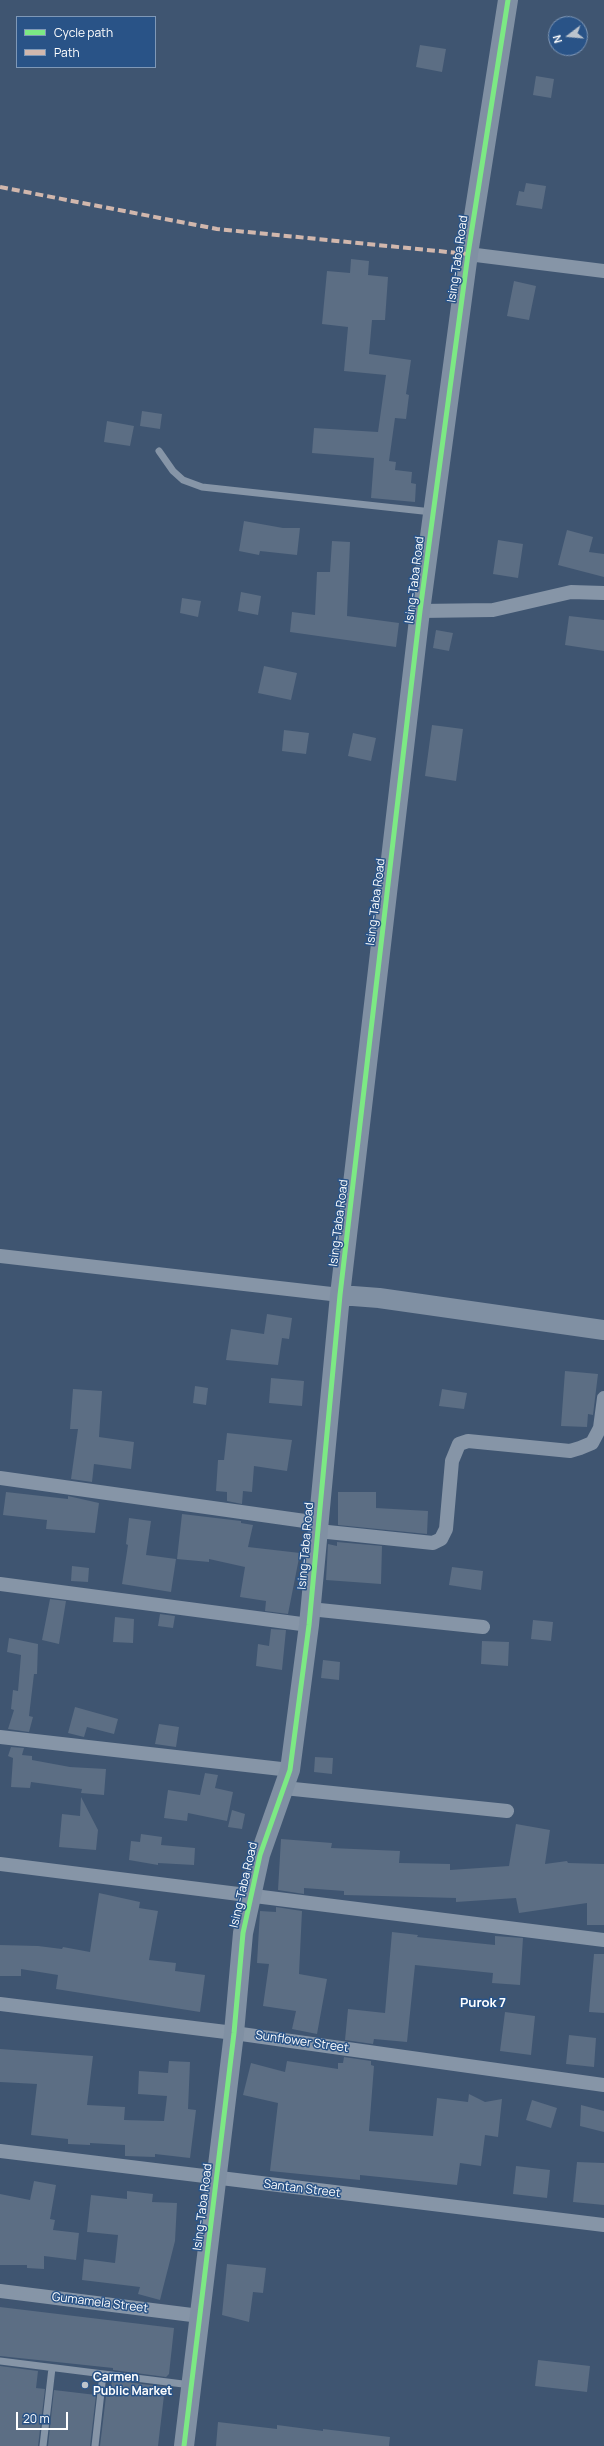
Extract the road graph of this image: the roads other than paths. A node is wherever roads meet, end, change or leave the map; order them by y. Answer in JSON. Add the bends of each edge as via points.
{"nodes":[{"id":1,"x":508,"y":0,"type":"edge"},
{"id":2,"x":468,"y":254,"type":"junction"},
{"id":3,"x":604,"y":271,"type":"edge"},
{"id":4,"x":159,"y":451,"type":"dead end"},
{"id":5,"x":434,"y":512,"type":"junction"},
{"id":6,"x":604,"y":593,"type":"edge"},
{"id":7,"x":420,"y":612,"type":"junction"},
{"id":8,"x":0,"y":1256,"type":"edge"},
{"id":9,"x":340,"y":1295,"type":"junction"},
{"id":10,"x":604,"y":1330,"type":"edge"},
{"id":11,"x":604,"y":1398,"type":"edge"},
{"id":12,"x":0,"y":1478,"type":"edge"},
{"id":13,"x":318,"y":1527,"type":"junction"},
{"id":14,"x":0,"y":1584,"type":"edge"},
{"id":15,"x":310,"y":1617,"type":"junction"},
{"id":16,"x":483,"y":1627,"type":"dead end"},
{"id":17,"x":0,"y":1737,"type":"edge"},
{"id":18,"x":290,"y":1770,"type":"junction"},
{"id":19,"x":284,"y":1788,"type":"junction"},
{"id":20,"x":507,"y":1811,"type":"dead end"},
{"id":21,"x":0,"y":1864,"type":"edge"},
{"id":22,"x":250,"y":1897,"type":"junction"},
{"id":23,"x":604,"y":1940,"type":"edge"},
{"id":24,"x":0,"y":2004,"type":"edge"},
{"id":25,"x":234,"y":2033,"type":"junction"},
{"id":26,"x":604,"y":2085,"type":"edge"},
{"id":27,"x":0,"y":2151,"type":"edge"},
{"id":28,"x":216,"y":2178,"type":"junction"},
{"id":29,"x":604,"y":2225,"type":"edge"},
{"id":30,"x":0,"y":2291,"type":"edge"},
{"id":31,"x":200,"y":2316,"type":"junction"},
{"id":32,"x":0,"y":2361,"type":"edge"},
{"id":33,"x":52,"y":2368,"type":"junction"},
{"id":34,"x":103,"y":2374,"type":"junction"},
{"id":35,"x":191,"y":2385,"type":"junction"},
{"id":36,"x":43,"y":2446,"type":"edge"},
{"id":37,"x":95,"y":2446,"type":"edge"},
{"id":38,"x":184,"y":2446,"type":"edge"}],
"edges":[{"from":1,"to":2,"type":"street","name":"Ising-Taba Road"},
{"from":2,"to":3,"type":"street"},
{"from":2,"to":5,"type":"street","name":"Ising-Taba Road"},
{"from":4,"to":5,"type":"lane","via":[[183,480],[202,487]]},
{"from":5,"to":7,"type":"street","name":"Ising-Taba Road"},
{"from":6,"to":7,"type":"street","via":[[571,592],[493,610]]},
{"from":7,"to":9,"type":"street","name":"Ising-Taba Road"},
{"from":8,"to":9,"type":"street"},
{"from":9,"to":10,"type":"street","via":[[379,1298]]},
{"from":9,"to":13,"type":"street","name":"Ising-Taba Road"},
{"from":11,"to":13,"type":"street","via":[[600,1428],[592,1443],[580,1448],[570,1451],[474,1441],[459,1444],[452,1461],[446,1529],[441,1539],[433,1543]]},
{"from":12,"to":13,"type":"street"},
{"from":13,"to":15,"type":"street","name":"Ising-Taba Road"},
{"from":14,"to":15,"type":"street"},
{"from":15,"to":16,"type":"street"},
{"from":15,"to":18,"type":"street","name":"Ising-Taba Road"},
{"from":17,"to":18,"type":"street"},
{"from":18,"to":19,"type":"street","name":"Ising-Taba Road"},
{"from":19,"to":20,"type":"street"},
{"from":19,"to":22,"type":"street","name":"Ising-Taba Road","via":[[260,1855]]},
{"from":21,"to":22,"type":"street"},
{"from":22,"to":23,"type":"street"},
{"from":22,"to":25,"type":"street","name":"Ising-Taba Road","via":[[243,1933]]},
{"from":24,"to":25,"type":"street","name":"Sunflower Street"},
{"from":25,"to":26,"type":"street","name":"Sunflower Street"},
{"from":25,"to":28,"type":"street","name":"Ising-Taba Road"},
{"from":27,"to":28,"type":"street","name":"Santan Street"},
{"from":28,"to":29,"type":"street","name":"Santan Street"},
{"from":28,"to":31,"type":"street","name":"Ising-Taba Road"},
{"from":30,"to":31,"type":"street","name":"Gumamela Street"},
{"from":31,"to":35,"type":"street","name":"Ising-Taba Road"},
{"from":32,"to":33,"type":"lane"},
{"from":33,"to":34,"type":"lane"},
{"from":33,"to":36,"type":"lane"},
{"from":34,"to":35,"type":"lane"},
{"from":34,"to":37,"type":"lane"},
{"from":35,"to":38,"type":"street","name":"Ising-Taba Road"}]}
